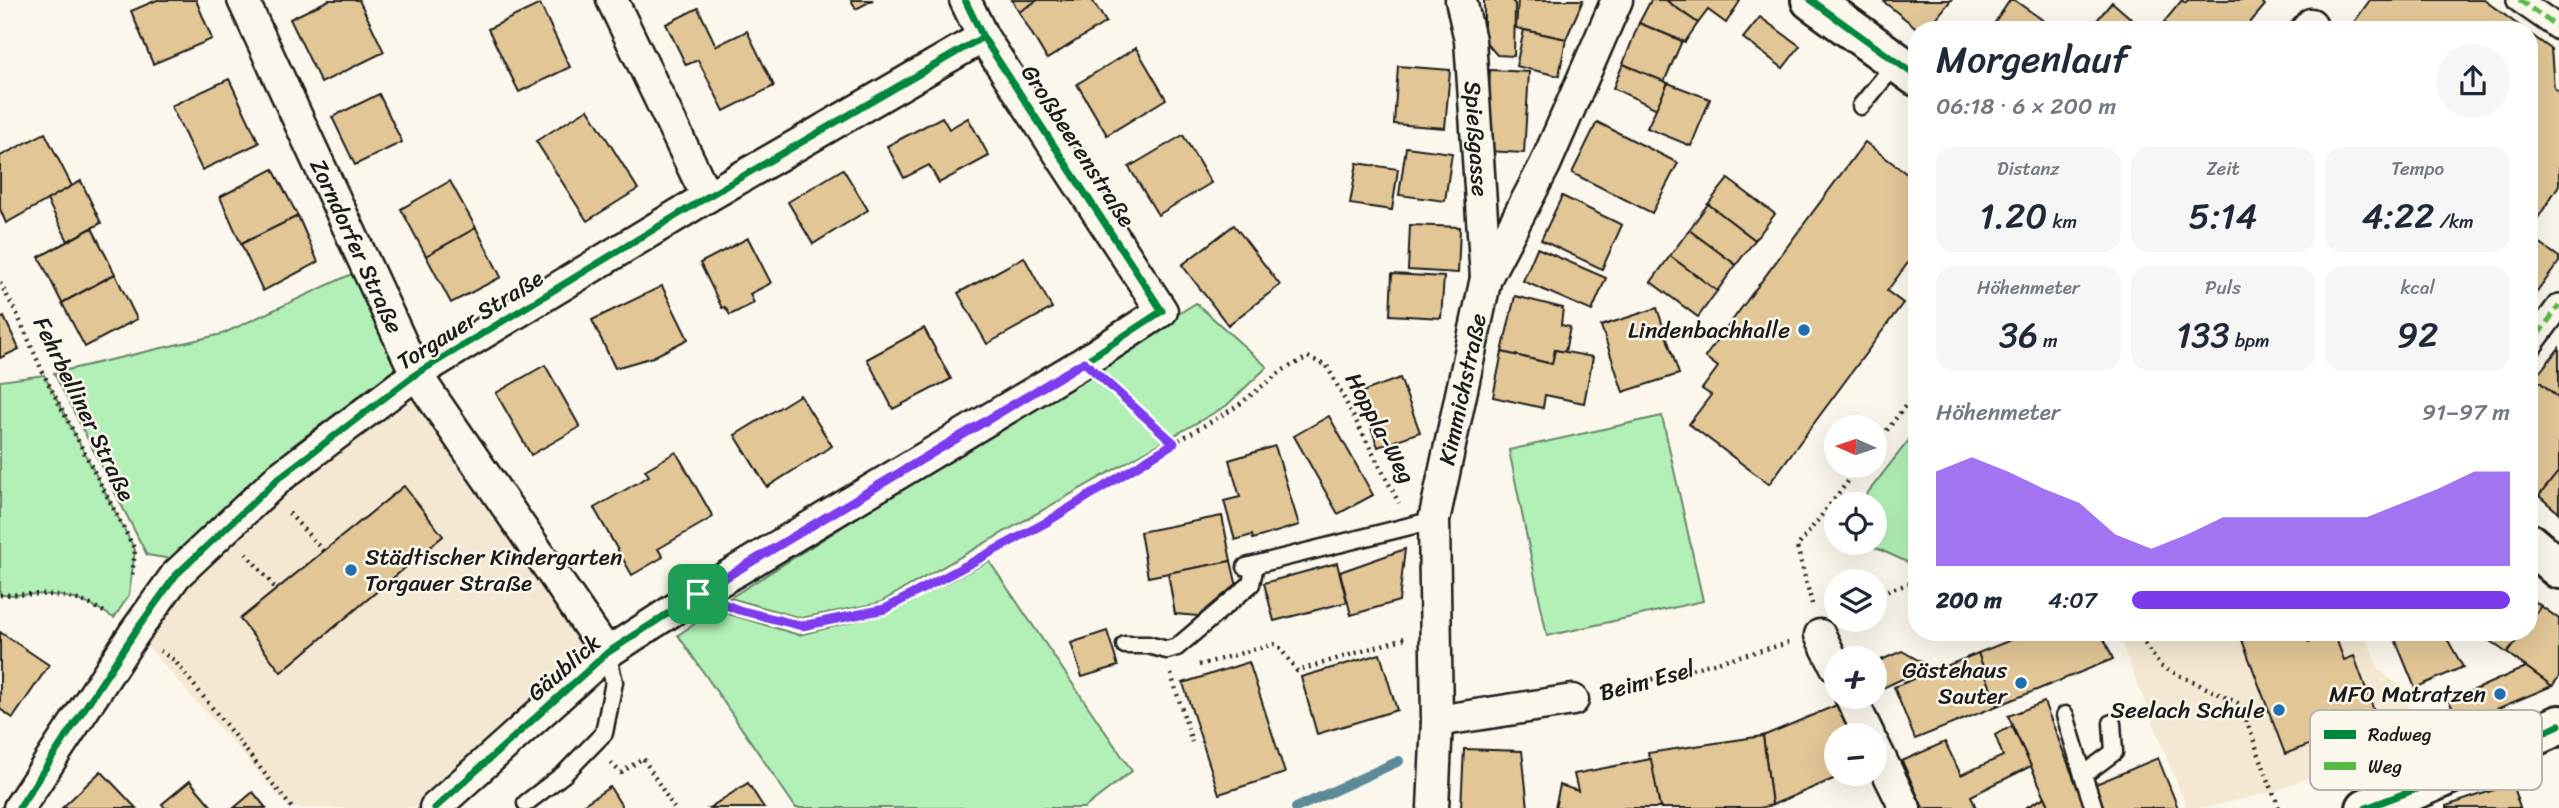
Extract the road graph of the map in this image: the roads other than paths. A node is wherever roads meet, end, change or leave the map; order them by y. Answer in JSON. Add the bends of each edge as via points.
{"nodes":[{"id":1,"x":243,"y":0,"type":"edge"},
{"id":2,"x":612,"y":0,"type":"edge"},
{"id":3,"x":965,"y":0,"type":"edge"},
{"id":4,"x":1461,"y":0,"type":"edge"},
{"id":5,"x":1617,"y":0,"type":"edge"},
{"id":6,"x":1811,"y":0,"type":"edge"},
{"id":7,"x":2519,"y":0,"type":"edge"},
{"id":8,"x":2559,"y":28,"type":"edge"},
{"id":9,"x":984,"y":37,"type":"junction"},
{"id":10,"x":1907,"y":69,"type":"edge"},
{"id":11,"x":1861,"y":106,"type":"dead end"},
{"id":12,"x":707,"y":197,"type":"junction"},
{"id":13,"x":1486,"y":278,"type":"junction"},
{"id":14,"x":2559,"y":306,"type":"edge"},
{"id":15,"x":1162,"y":312,"type":"joint"},
{"id":16,"x":2538,"y":335,"type":"edge"},
{"id":17,"x":416,"y":374,"type":"junction"},
{"id":18,"x":1434,"y":520,"type":"junction"},
{"id":19,"x":2538,"y":550,"type":"edge"},
{"id":20,"x":2559,"y":569,"type":"edge"},
{"id":21,"x":1820,"y":635,"type":"road end"},
{"id":22,"x":1125,"y":645,"type":"dead end"},
{"id":23,"x":1826,"y":646,"type":"edge"},
{"id":24,"x":607,"y":653,"type":"junction"},
{"id":25,"x":1573,"y":700,"type":"road end"},
{"id":26,"x":2065,"y":715,"type":"dead end"},
{"id":27,"x":1437,"y":721,"type":"junction"},
{"id":28,"x":2112,"y":723,"type":"dead end"},
{"id":29,"x":2559,"y":725,"type":"edge"},
{"id":30,"x":2542,"y":734,"type":"edge"},
{"id":31,"x":1887,"y":772,"type":"edge"},
{"id":32,"x":2083,"y":775,"type":"junction"},
{"id":33,"x":2427,"y":797,"type":"edge"},
{"id":34,"x":526,"y":803,"type":"dead end"},
{"id":35,"x":19,"y":808,"type":"edge"},
{"id":36,"x":435,"y":808,"type":"edge"},
{"id":37,"x":1433,"y":808,"type":"edge"},
{"id":38,"x":1905,"y":808,"type":"edge"},
{"id":39,"x":2094,"y":808,"type":"edge"},
{"id":40,"x":2366,"y":808,"type":"edge"}],
"edges":[{"from":1,"to":17,"type":"street","name":"Zorndorfer Straße"},
{"from":2,"to":12,"type":"street"},
{"from":3,"to":9,"type":"street","name":"Großbeerenstraße"},
{"from":4,"to":13,"type":"street","name":"Spießgasse","via":[[1470,40]]},
{"from":5,"to":13,"type":"street","name":"Kimmichstraße","via":[[1545,165]]},
{"from":6,"to":10,"type":"main road"},
{"from":7,"to":8,"type":"street"},
{"from":9,"to":12,"type":"street","name":"Torgauer Straße"},
{"from":9,"to":15,"type":"street","name":"Großbeerenstraße"},
{"from":10,"to":11,"type":"lane"},
{"from":12,"to":17,"type":"street","name":"Torgauer Straße"},
{"from":13,"to":18,"type":"street","name":"Kimmichstraße"},
{"from":14,"to":16,"type":"street"},
{"from":15,"to":24,"type":"street","name":"Gäublick"},
{"from":17,"to":24,"type":"street","name":"Zorndorfer Straße"},
{"from":17,"to":35,"type":"street","name":"Torgauer Straße","via":[[280,477],[176,575]]},
{"from":18,"to":22,"type":"lane","via":[[1250,566],[1251,584],[1177,647]]},
{"from":18,"to":27,"type":"street","name":"Kimmichstraße"},
{"from":19,"to":20,"type":"main road"},
{"from":21,"to":23,"type":"street"},
{"from":24,"to":34,"type":"lane","via":[[614,682],[604,733],[564,774]]},
{"from":24,"to":36,"type":"street","name":"Gäublick"},
{"from":25,"to":27,"type":"street","name":"Beim Esel"},
{"from":26,"to":32,"type":"lane"},
{"from":27,"to":37,"type":"street","name":"Kimmichstraße"},
{"from":28,"to":32,"type":"lane","via":[[2115,752]]},
{"from":29,"to":30,"type":"main road"},
{"from":31,"to":38,"type":"street"},
{"from":32,"to":39,"type":"lane"},
{"from":33,"to":40,"type":"main road"}]}
